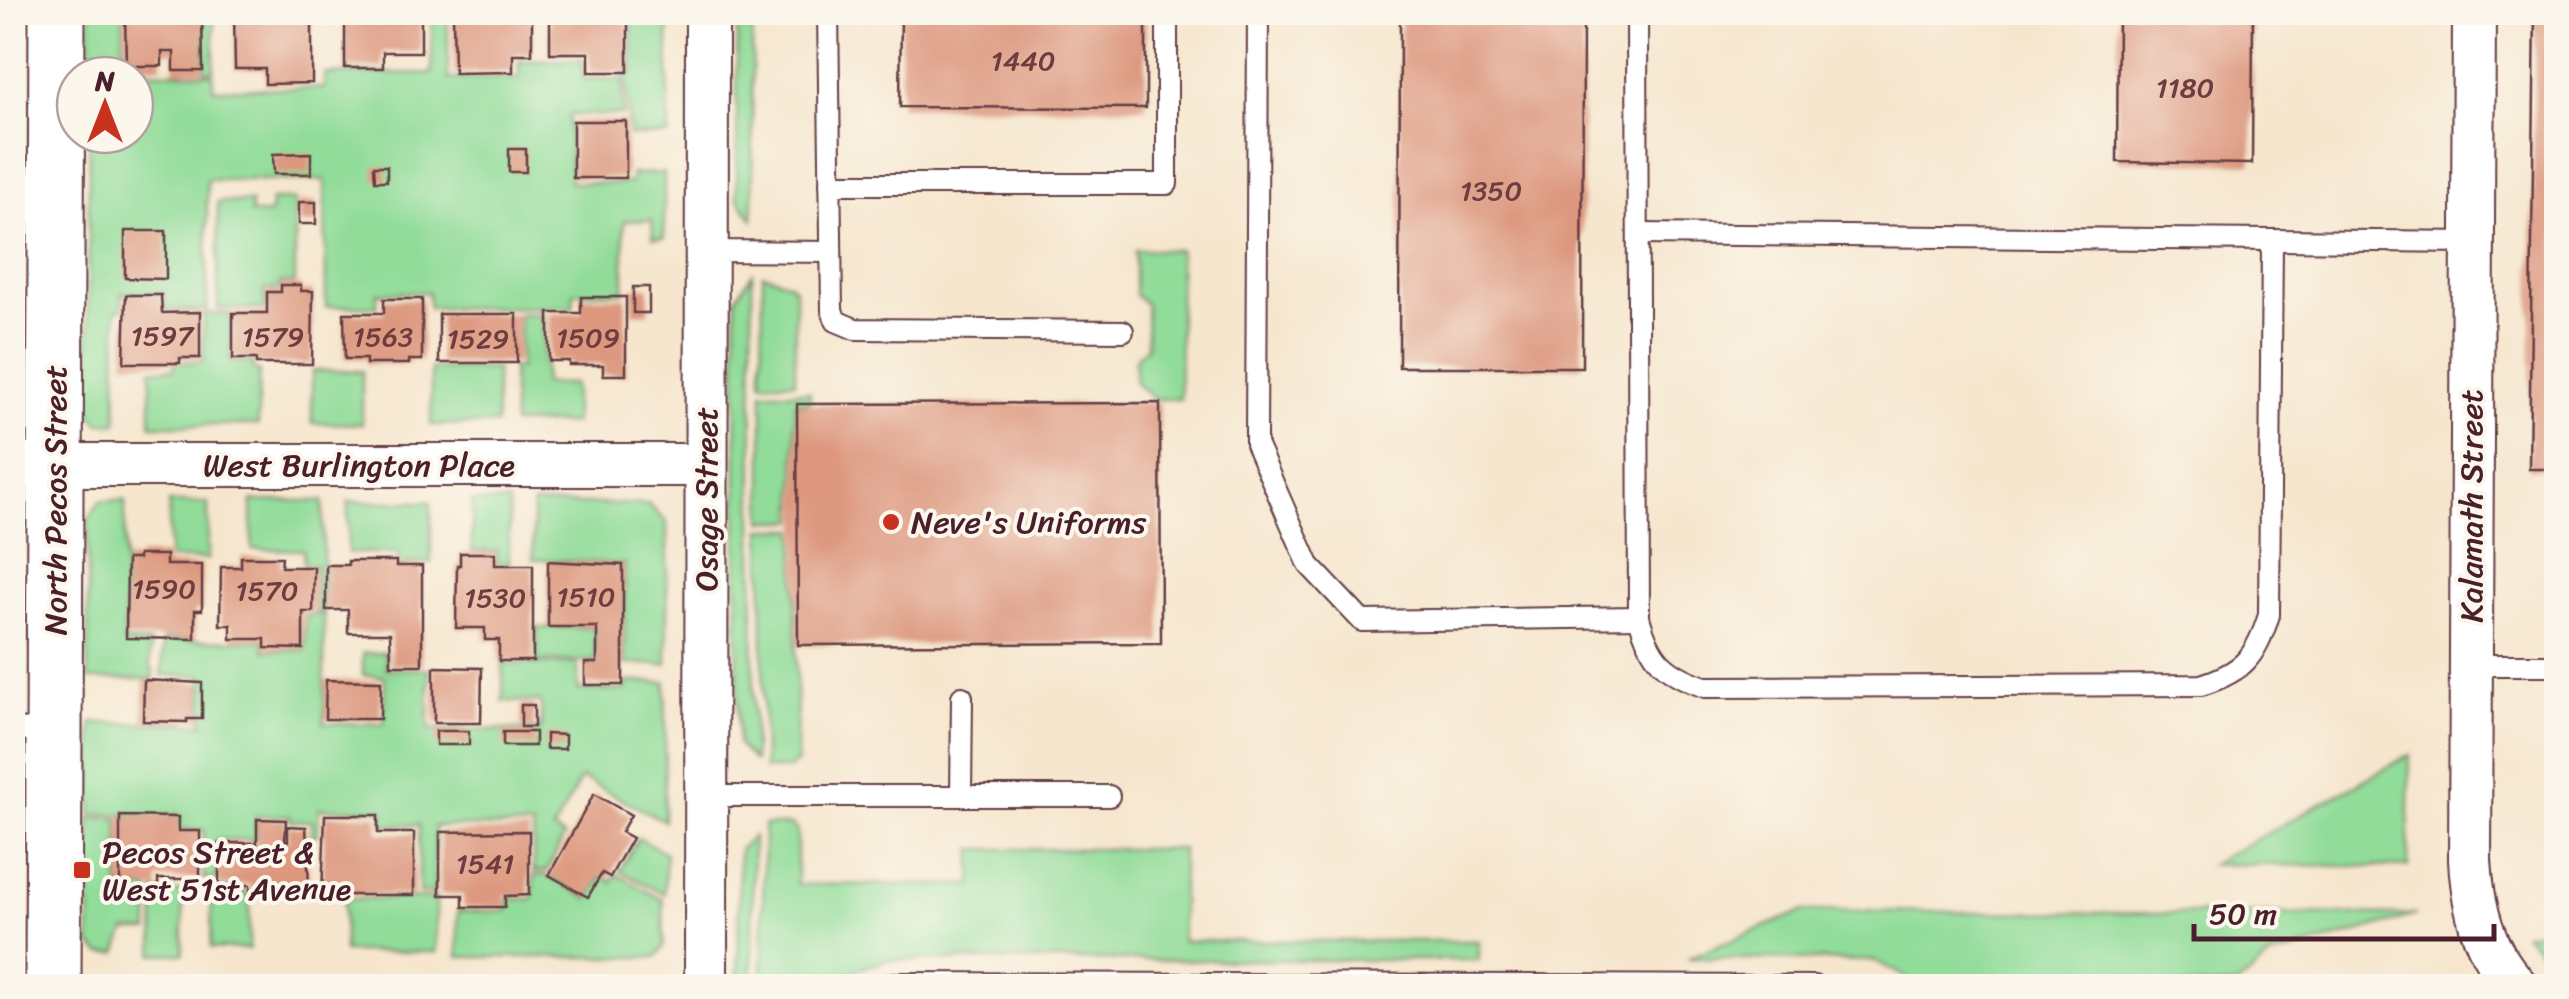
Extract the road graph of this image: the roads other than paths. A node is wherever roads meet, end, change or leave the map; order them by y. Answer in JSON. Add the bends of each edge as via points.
{"nodes":[{"id":1,"x":57,"y":12,"type":"edge"},
{"id":2,"x":707,"y":12,"type":"edge"},
{"id":3,"x":828,"y":12,"type":"edge"},
{"id":4,"x":1167,"y":12,"type":"edge"},
{"id":5,"x":1258,"y":12,"type":"edge"},
{"id":6,"x":1638,"y":12,"type":"edge"},
{"id":7,"x":2474,"y":12,"type":"edge"},
{"id":8,"x":34,"y":184,"type":"edge"},
{"id":9,"x":830,"y":184,"type":"junction"},
{"id":10,"x":1638,"y":234,"type":"junction"},
{"id":11,"x":2272,"y":240,"type":"junction"},
{"id":12,"x":2473,"y":242,"type":"junction"},
{"id":13,"x":707,"y":251,"type":"junction"},
{"id":14,"x":831,"y":252,"type":"junction"},
{"id":15,"x":1122,"y":331,"type":"dead end"},
{"id":16,"x":34,"y":466,"type":"edge"},
{"id":17,"x":706,"y":466,"type":"junction"},
{"id":18,"x":1639,"y":618,"type":"junction"},
{"id":19,"x":2556,"y":664,"type":"edge"},
{"id":20,"x":2470,"y":665,"type":"junction"},
{"id":21,"x":962,"y":698,"type":"dead end"},
{"id":22,"x":33,"y":730,"type":"edge"},
{"id":23,"x":706,"y":796,"type":"junction"},
{"id":24,"x":961,"y":796,"type":"junction"},
{"id":25,"x":1109,"y":796,"type":"dead end"},
{"id":26,"x":53,"y":986,"type":"edge"},
{"id":27,"x":706,"y":986,"type":"edge"},
{"id":28,"x":882,"y":986,"type":"edge"},
{"id":29,"x":1814,"y":986,"type":"edge"},
{"id":30,"x":2516,"y":986,"type":"edge"}],
"edges":[{"from":1,"to":8,"type":"main road","name":"North Pecos Street"},
{"from":2,"to":13,"type":"street","name":"Osage Street"},
{"from":3,"to":9,"type":"lane"},
{"from":4,"to":9,"type":"lane","via":[[1167,184]]},
{"from":5,"to":18,"type":"lane","via":[[1256,444],[1309,565],[1362,621]]},
{"from":6,"to":10,"type":"lane"},
{"from":7,"to":12,"type":"street","name":"Kalamath Street"},
{"from":8,"to":16,"type":"main road","name":"North Pecos Street"},
{"from":9,"to":14,"type":"lane"},
{"from":10,"to":11,"type":"lane"},
{"from":10,"to":18,"type":"lane"},
{"from":11,"to":12,"type":"lane"},
{"from":11,"to":18,"type":"lane","via":[[2269,616],[2261,642],[2226,678],[2201,686],[1705,687],[1660,664]]},
{"from":12,"to":20,"type":"street","name":"Kalamath Street"},
{"from":13,"to":14,"type":"lane"},
{"from":13,"to":17,"type":"street","name":"Osage Street"},
{"from":14,"to":15,"type":"lane","via":[[833,316],[848,329]]},
{"from":16,"to":17,"type":"street","name":"West Burlington Place"},
{"from":16,"to":22,"type":"main road","name":"North Pecos Street"},
{"from":17,"to":23,"type":"street","name":"Osage Street"},
{"from":19,"to":20,"type":"lane"},
{"from":20,"to":30,"type":"street","name":"Kalamath Street","via":[[2472,889],[2484,939]]},
{"from":21,"to":24,"type":"lane"},
{"from":22,"to":26,"type":"main road","name":"North Pecos Street"},
{"from":23,"to":24,"type":"lane"},
{"from":23,"to":27,"type":"street","name":"Osage Street"},
{"from":24,"to":25,"type":"lane"},
{"from":28,"to":29,"type":"lane"}]}
